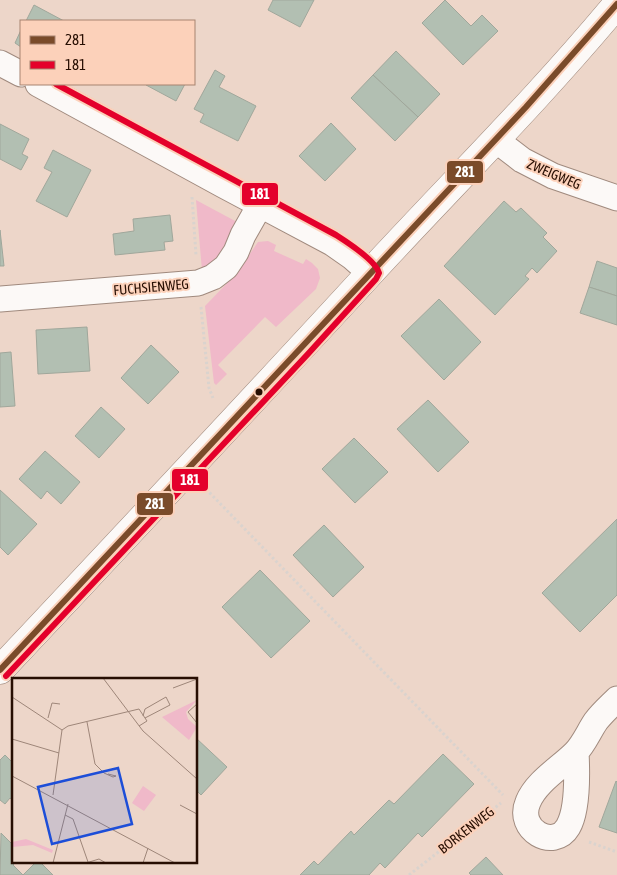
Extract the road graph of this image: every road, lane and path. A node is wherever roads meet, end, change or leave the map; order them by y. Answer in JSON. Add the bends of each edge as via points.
{"nodes":[{"id":1,"x":617,"y":4,"type":"edge"},
{"id":2,"x":0,"y":63,"type":"edge"},
{"id":3,"x":20,"y":73,"type":"edge"},
{"id":4,"x":40,"y":85,"type":"edge"},
{"id":5,"x":496,"y":140,"type":"junction"},
{"id":6,"x":193,"y":191,"type":"dead end"},
{"id":7,"x":617,"y":198,"type":"edge"},
{"id":8,"x":260,"y":205,"type":"junction"},
{"id":9,"x":196,"y":255,"type":"dead end"},
{"id":10,"x":370,"y":273,"type":"junction"},
{"id":11,"x":0,"y":299,"type":"edge"},
{"id":12,"x":200,"y":301,"type":"dead end"},
{"id":13,"x":213,"y":398,"type":"dead end"},
{"id":14,"x":204,"y":487,"type":"dead end"},
{"id":15,"x":0,"y":670,"type":"edge"},
{"id":16,"x":617,"y":699,"type":"edge"},
{"id":17,"x":576,"y":752,"type":"dead end"},
{"id":18,"x":586,"y":841,"type":"dead end"},
{"id":19,"x":617,"y":852,"type":"edge"},
{"id":20,"x":409,"y":875,"type":"edge"}],
"edges":[{"from":1,"to":5,"type":"street"},
{"from":2,"to":3,"type":"street"},
{"from":4,"to":8,"type":"street"},
{"from":5,"to":7,"type":"street","name":"ZWEIGWEG","via":[[522,160],[553,176]]},
{"from":5,"to":10,"type":"street"},
{"from":6,"to":9,"type":"path"},
{"from":8,"to":10,"type":"street","via":[[332,243]]},
{"from":8,"to":11,"type":"street","name":"FUCHSIENWEG","via":[[226,267],[198,283]]},
{"from":10,"to":15,"type":"street"},
{"from":12,"to":13,"type":"path","via":[[208,388]]},
{"from":14,"to":20,"type":"path","name":"BORKENWEG","via":[[507,798]]},
{"from":16,"to":17,"type":"street","via":[[597,720]]},
{"from":18,"to":19,"type":"path"}]}
